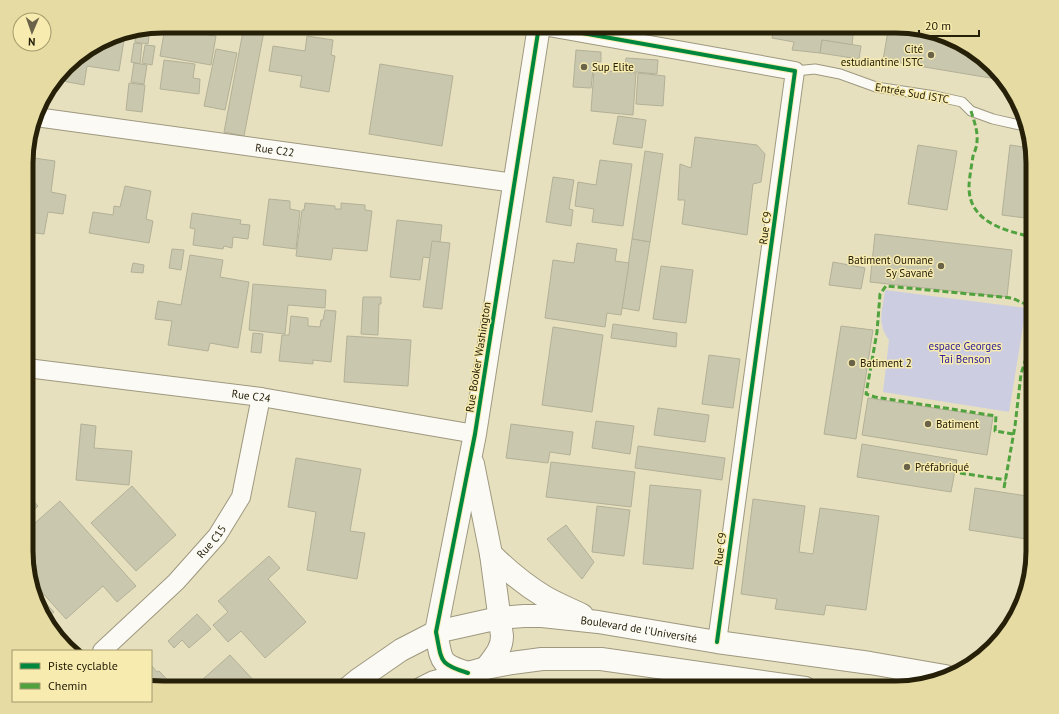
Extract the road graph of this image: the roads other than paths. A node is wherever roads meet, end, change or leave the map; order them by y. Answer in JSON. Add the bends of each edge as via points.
{"nodes":[{"id":1,"x":538,"y":33,"type":"edge"},
{"id":2,"x":582,"y":33,"type":"edge"},
{"id":3,"x":795,"y":71,"type":"junction"},
{"id":4,"x":41,"y":118,"type":"edge"},
{"id":5,"x":1020,"y":125,"type":"edge"},
{"id":6,"x":514,"y":183,"type":"junction"},
{"id":7,"x":33,"y":369,"type":"edge"},
{"id":8,"x":261,"y":397,"type":"junction"},
{"id":9,"x":473,"y":443,"type":"junction"},
{"id":10,"x":491,"y":554,"type":"junction"},
{"id":11,"x":499,"y":618,"type":"junction"},
{"id":12,"x":598,"y":622,"type":"junction"},
{"id":13,"x":436,"y":632,"type":"junction"},
{"id":14,"x":717,"y":642,"type":"junction"},
{"id":15,"x":103,"y":650,"type":"edge"},
{"id":16,"x":477,"y":671,"type":"junction"},
{"id":17,"x":936,"y":675,"type":"edge"},
{"id":18,"x":358,"y":681,"type":"edge"},
{"id":19,"x":438,"y":681,"type":"edge"},
{"id":20,"x":721,"y":681,"type":"edge"}],
"edges":[{"from":1,"to":6,"type":"street","name":"Rue Booker Washington"},
{"from":2,"to":3,"type":"street"},
{"from":3,"to":5,"type":"lane","name":"Entrée Sud ISTC","via":[[815,69],[840,74],[876,87],[962,102],[971,111]]},
{"from":3,"to":14,"type":"street","name":"Rue C9"},
{"from":4,"to":6,"type":"street","name":"Rue C22"},
{"from":6,"to":9,"type":"street","name":"Rue Booker Washington"},
{"from":7,"to":8,"type":"street","name":"Rue C24"},
{"from":8,"to":9,"type":"street","name":"Rue C24"},
{"from":8,"to":15,"type":"street","name":"Rue C15","via":[[241,497],[217,536],[176,582]]},
{"from":9,"to":10,"type":"street","name":"Rue Booker Washington"},
{"from":9,"to":13,"type":"street","name":"Rue Booker Washington"},
{"from":10,"to":11,"type":"street","name":"Rue Booker Washington"},
{"from":10,"to":12,"type":"street","via":[[517,578],[546,597]]},
{"from":11,"to":12,"type":"street","name":"Boulevard de l'Université","via":[[542,616]]},
{"from":11,"to":13,"type":"street","name":"Boulevard de l'Université"},
{"from":11,"to":16,"type":"street","name":"Rue Booker Washington","via":[[502,643],[500,650]]},
{"from":12,"to":14,"type":"street","name":"Boulevard de l'Université"},
{"from":13,"to":16,"type":"street","name":"Rue Booker Washington","via":[[444,662],[451,668]]},
{"from":13,"to":18,"type":"street","name":"Boulevard de l'Université","via":[[401,650]]},
{"from":14,"to":17,"type":"street","name":"Boulevard de l'Université"},
{"from":16,"to":19,"type":"street"},
{"from":16,"to":20,"type":"street","via":[[542,659],[601,659]]}]}
